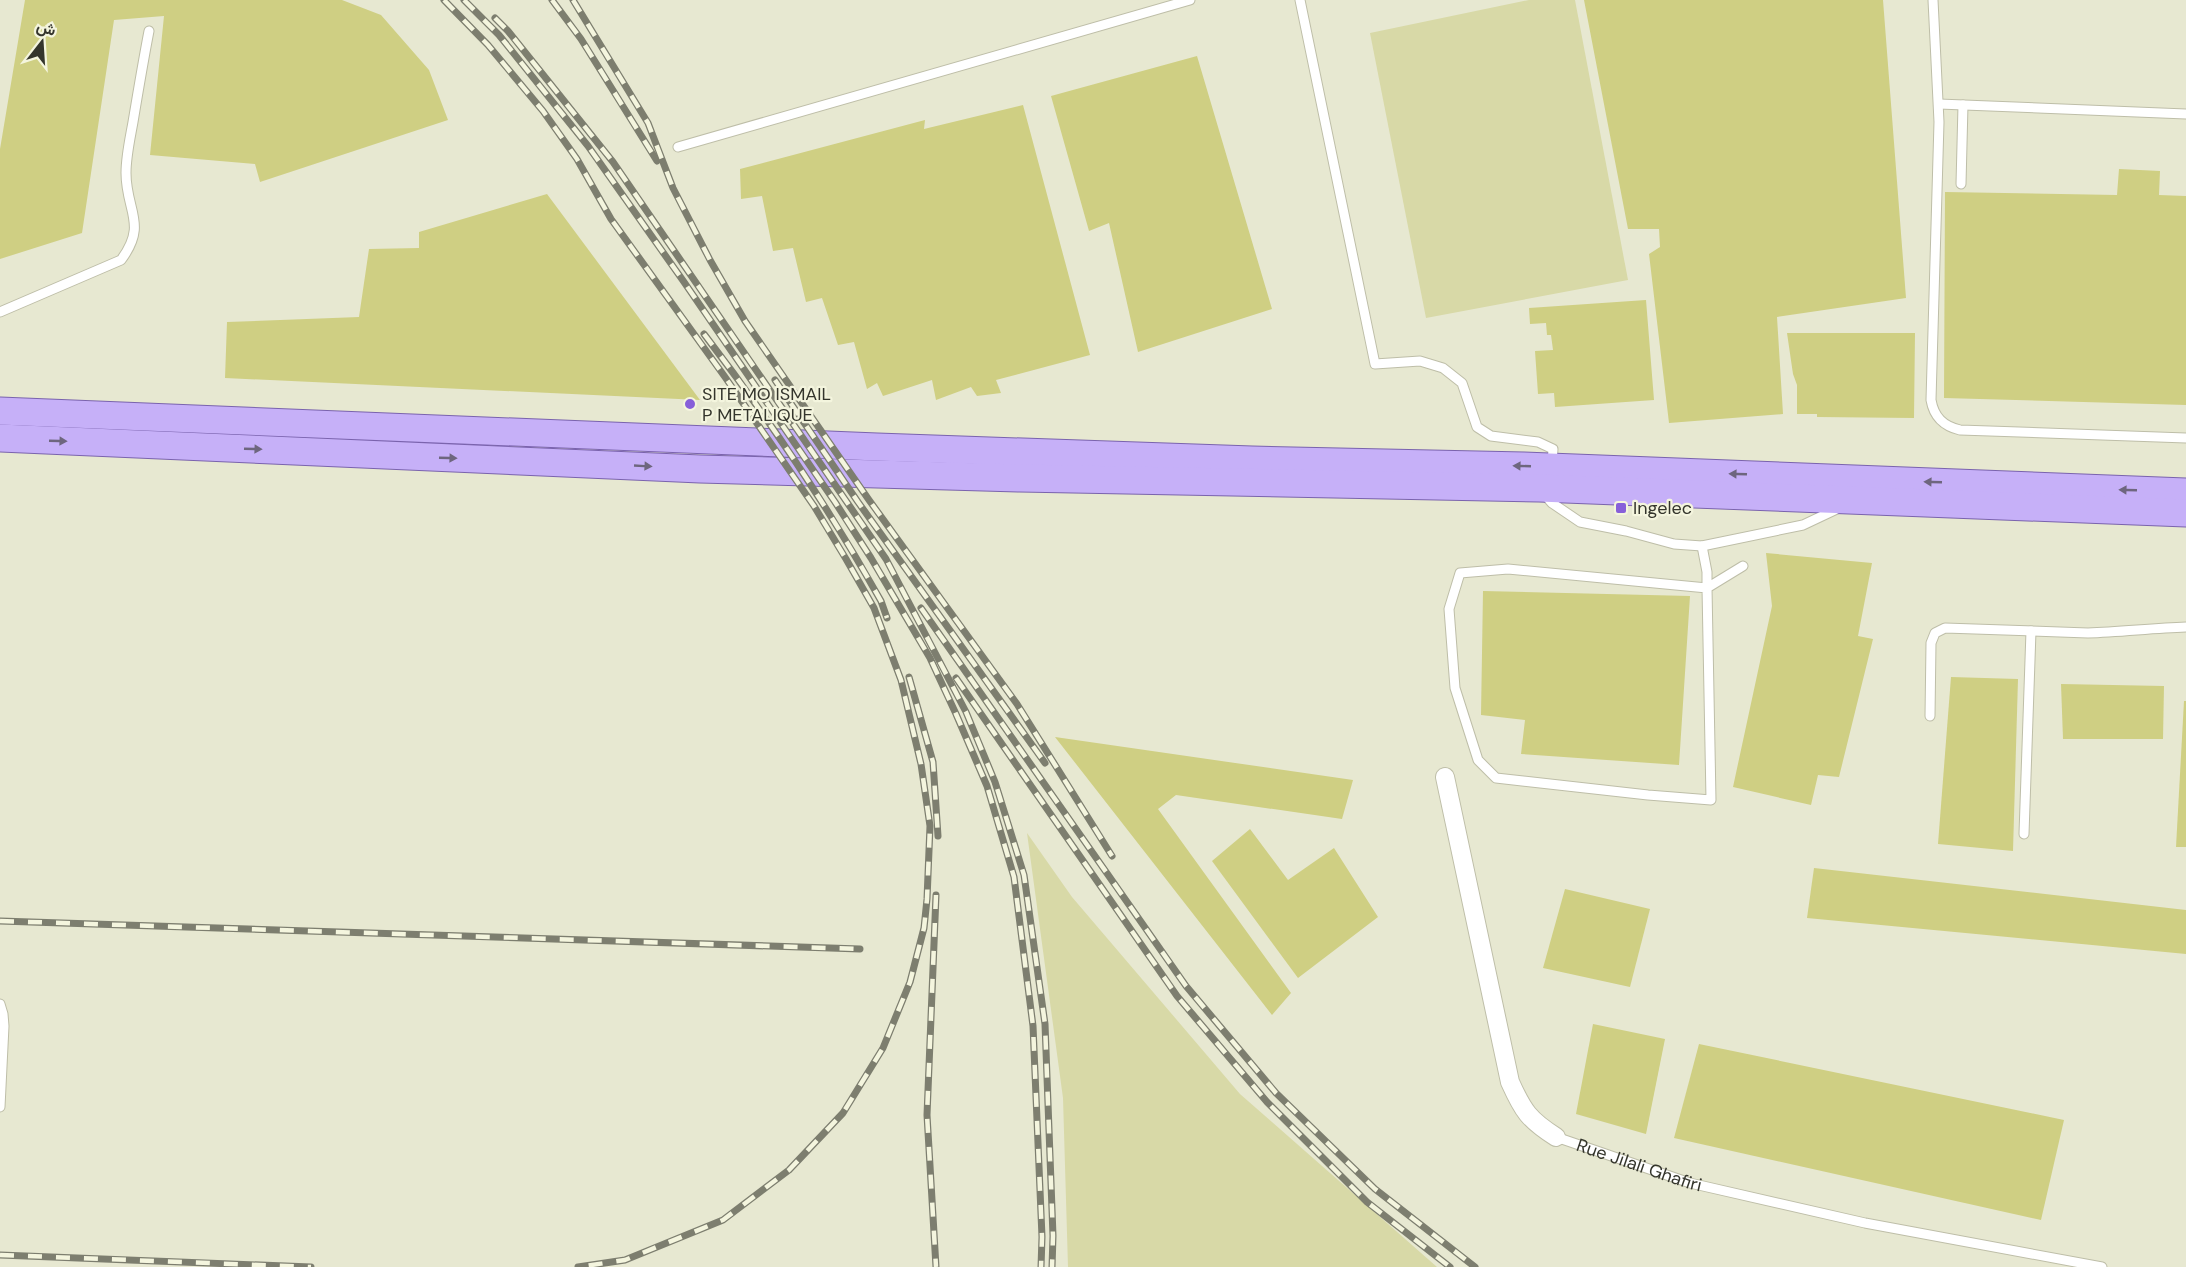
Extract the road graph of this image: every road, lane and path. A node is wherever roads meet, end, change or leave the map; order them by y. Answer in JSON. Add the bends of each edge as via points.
{"nodes":[{"id":1,"x":1190,"y":0,"type":"edge"},
{"id":2,"x":1300,"y":0,"type":"edge"},
{"id":3,"x":1933,"y":0,"type":"edge"},
{"id":4,"x":149,"y":31,"type":"dead end"},
{"id":5,"x":1939,"y":104,"type":"junction"},
{"id":6,"x":1963,"y":105,"type":"junction"},
{"id":7,"x":2186,"y":114,"type":"edge"},
{"id":8,"x":678,"y":147,"type":"dead end"},
{"id":9,"x":1961,"y":184,"type":"dead end"},
{"id":10,"x":0,"y":312,"type":"edge"},
{"id":11,"x":0,"y":411,"type":"edge"},
{"id":12,"x":0,"y":438,"type":"edge"},
{"id":13,"x":2186,"y":438,"type":"edge"},
{"id":14,"x":1546,"y":477,"type":"junction"},
{"id":15,"x":2186,"y":492,"type":"edge"},
{"id":16,"x":1857,"y":500,"type":"junction"},
{"id":17,"x":2186,"y":513,"type":"edge"},
{"id":18,"x":1702,"y":546,"type":"junction"},
{"id":19,"x":1743,"y":566,"type":"dead end"},
{"id":20,"x":1707,"y":588,"type":"junction"},
{"id":21,"x":2186,"y":627,"type":"edge"},
{"id":22,"x":2031,"y":631,"type":"junction"},
{"id":23,"x":1930,"y":716,"type":"dead end"},
{"id":24,"x":1445,"y":777,"type":"dead end"},
{"id":25,"x":2024,"y":834,"type":"dead end"},
{"id":26,"x":0,"y":1004,"type":"edge"},
{"id":27,"x":0,"y":1107,"type":"edge"},
{"id":28,"x":1556,"y":1137,"type":"joint"},
{"id":29,"x":2102,"y":1267,"type":"edge"}],
"edges":[{"from":1,"to":8,"type":"lane"},
{"from":2,"to":14,"type":"lane","via":[[1375,364],[1420,361],[1443,368],[1462,382],[1477,427],[1491,436],[1538,442],[1553,449]]},
{"from":3,"to":5,"type":"lane"},
{"from":4,"to":10,"type":"lane","via":[[126,161],[127,189],[135,223],[129,249],[121,260]]},
{"from":5,"to":6,"type":"lane"},
{"from":5,"to":13,"type":"lane","via":[[1931,400],[1940,420],[1960,430]]},
{"from":6,"to":7,"type":"lane"},
{"from":6,"to":9,"type":"lane"},
{"from":14,"to":11,"type":"main road","one_way":true,"via":[[1252,460]]},
{"from":12,"to":14,"type":"main road","one_way":true,"via":[[700,469],[1020,478]]},
{"from":15,"to":14,"type":"main road","one_way":true},
{"from":14,"to":16,"type":"main road"},
{"from":14,"to":18,"type":"lane","via":[[1552,503],[1580,522],[1674,544]]},
{"from":16,"to":17,"type":"main road"},
{"from":16,"to":18,"type":"lane","via":[[1803,525]]},
{"from":18,"to":20,"type":"lane"},
{"from":19,"to":20,"type":"lane"},
{"from":20,"to":20,"type":"lane","via":[[1711,800],[1496,778],[1478,760],[1455,688],[1449,609],[1460,573],[1508,569]]},
{"from":21,"to":22,"type":"lane","via":[[2111,632]]},
{"from":22,"to":23,"type":"lane","via":[[1945,628],[1935,633],[1931,643]]},
{"from":22,"to":25,"type":"lane"},
{"from":24,"to":28,"type":"street","name":"Rue Jilali Ghafiri","via":[[1510,1082],[1522,1108],[1537,1125]]},
{"from":26,"to":27,"type":"lane","via":[[4,1034]]},
{"from":28,"to":29,"type":"lane","name":"Rue Jilali Ghafiri","via":[[1689,1183],[1865,1223]]}]}
